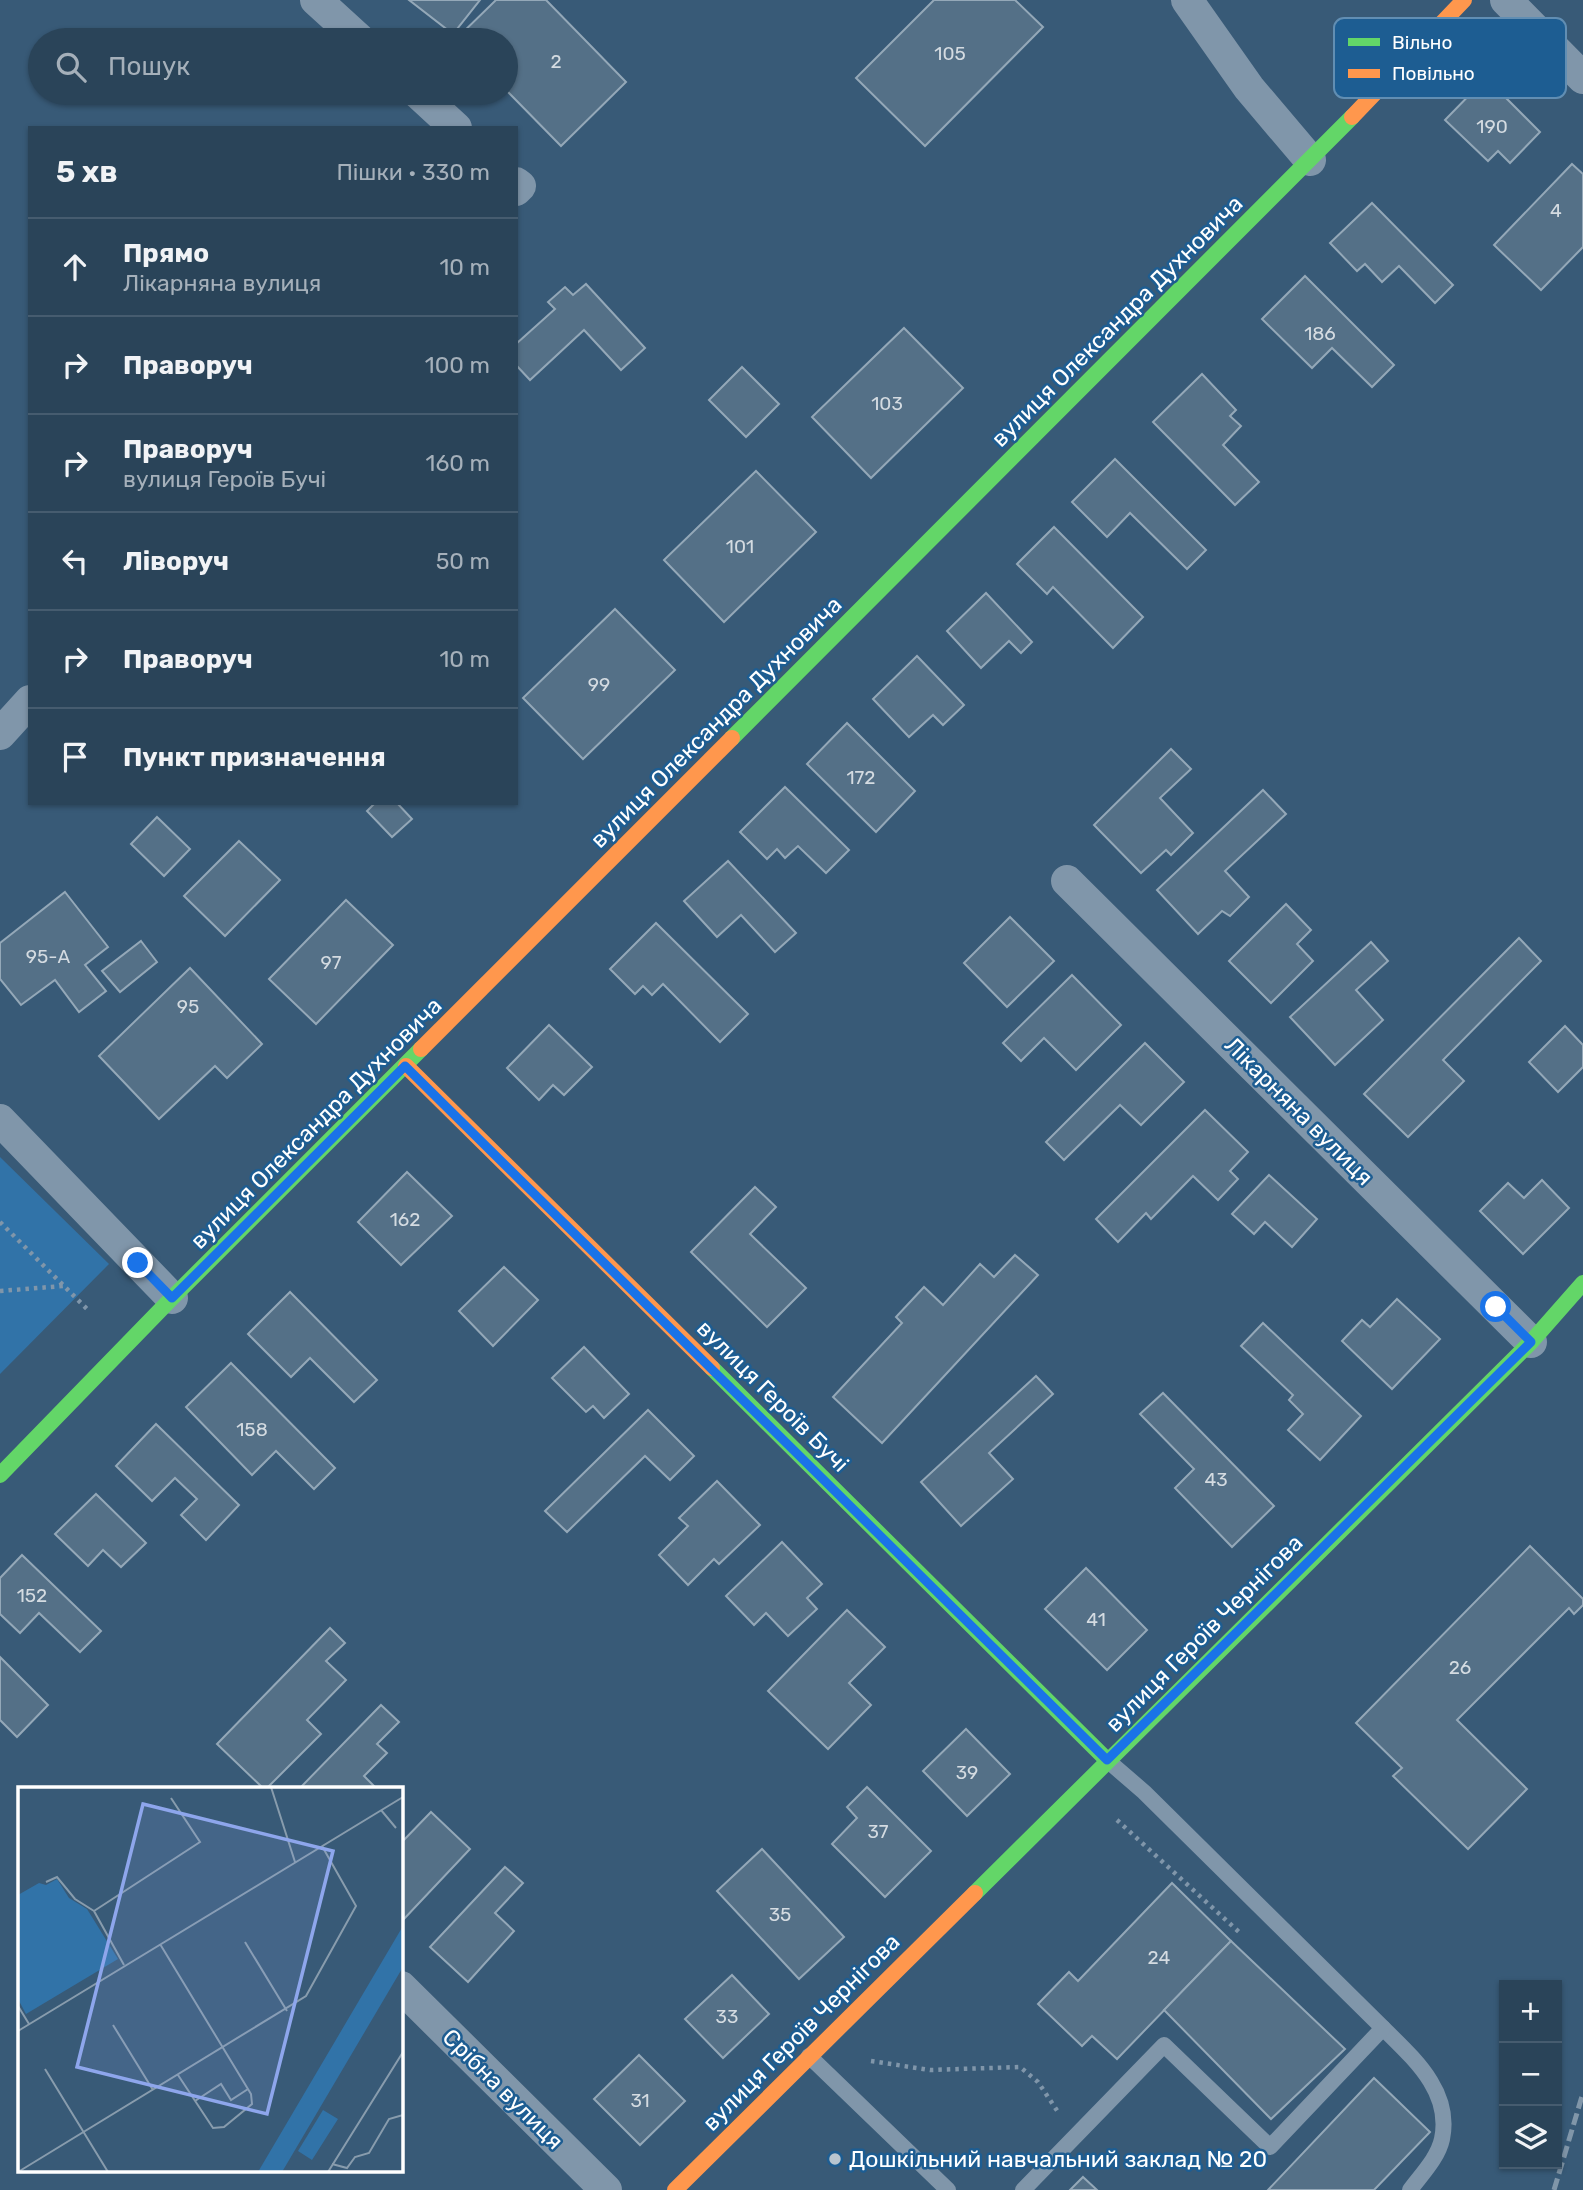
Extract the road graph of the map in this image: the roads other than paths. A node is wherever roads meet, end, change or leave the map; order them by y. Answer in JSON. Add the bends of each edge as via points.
{"nodes":[{"id":1,"x":316,"y":0,"type":"edge"},
{"id":2,"x":1187,"y":0,"type":"edge"},
{"id":3,"x":1464,"y":0,"type":"edge"},
{"id":4,"x":1506,"y":0,"type":"edge"},
{"id":5,"x":1447,"y":18,"type":"edge"},
{"id":6,"x":1524,"y":18,"type":"edge"},
{"id":7,"x":347,"y":28,"type":"edge"},
{"id":8,"x":1566,"y":61,"type":"edge"},
{"id":9,"x":1583,"y":78,"type":"edge"},
{"id":10,"x":1370,"y":98,"type":"edge"},
{"id":11,"x":431,"y":105,"type":"edge"},
{"id":12,"x":454,"y":126,"type":"edge"},
{"id":13,"x":1310,"y":160,"type":"junction"},
{"id":14,"x":28,"y":703,"type":"edge"},
{"id":15,"x":0,"y":734,"type":"edge"},
{"id":16,"x":1067,"y":881,"type":"dead end"},
{"id":17,"x":405,"y":1066,"type":"junction"},
{"id":18,"x":0,"y":1120,"type":"edge"},
{"id":19,"x":1583,"y":1283,"type":"edge"},
{"id":20,"x":172,"y":1298,"type":"junction"},
{"id":21,"x":1531,"y":1342,"type":"junction"},
{"id":22,"x":0,"y":1475,"type":"edge"},
{"id":23,"x":1107,"y":1760,"type":"junction"},
{"id":24,"x":402,"y":1988,"type":"edge"},
{"id":25,"x":1383,"y":2028,"type":"junction"},
{"id":26,"x":809,"y":2056,"type":"junction"},
{"id":27,"x":606,"y":2190,"type":"edge"},
{"id":28,"x":675,"y":2190,"type":"edge"},
{"id":29,"x":948,"y":2190,"type":"edge"},
{"id":30,"x":1024,"y":2190,"type":"edge"},
{"id":31,"x":1410,"y":2190,"type":"edge"}],
"edges":[{"from":1,"to":7,"type":"street"},
{"from":2,"to":13,"type":"street","via":[[1249,89]]},
{"from":3,"to":5,"type":"street","name":"вулиця Олександра Духновича"},
{"from":4,"to":6,"type":"street"},
{"from":8,"to":9,"type":"street"},
{"from":10,"to":13,"type":"street","name":"вулиця Олександра Духновича"},
{"from":11,"to":12,"type":"street"},
{"from":13,"to":17,"type":"street","name":"вулиця Олександра Духновича"},
{"from":14,"to":15,"type":"street"},
{"from":16,"to":21,"type":"street","name":"Лікарняна вулиця"},
{"from":17,"to":20,"type":"street","name":"вулиця Олександра Духновича"},
{"from":17,"to":23,"type":"street","name":"вулиця Героїв Бучі"},
{"from":18,"to":20,"type":"street"},
{"from":19,"to":21,"type":"street","name":"вулиця Героїв Чернігова"},
{"from":20,"to":22,"type":"street","name":"вулиця Олександра Духновича"},
{"from":21,"to":23,"type":"street","name":"вулиця Героїв Чернігова"},
{"from":23,"to":25,"type":"lane"},
{"from":23,"to":26,"type":"street","name":"вулиця Героїв Чернігова"},
{"from":24,"to":27,"type":"street","name":"Срібна вулиця"},
{"from":25,"to":30,"type":"lane","via":[[1270,2147],[1164,2045]]},
{"from":25,"to":31,"type":"lane","via":[[1432,2081],[1442,2107],[1442,2139]]},
{"from":26,"to":28,"type":"street","name":"вулиця Героїв Чернігова"},
{"from":26,"to":29,"type":"lane"}]}
